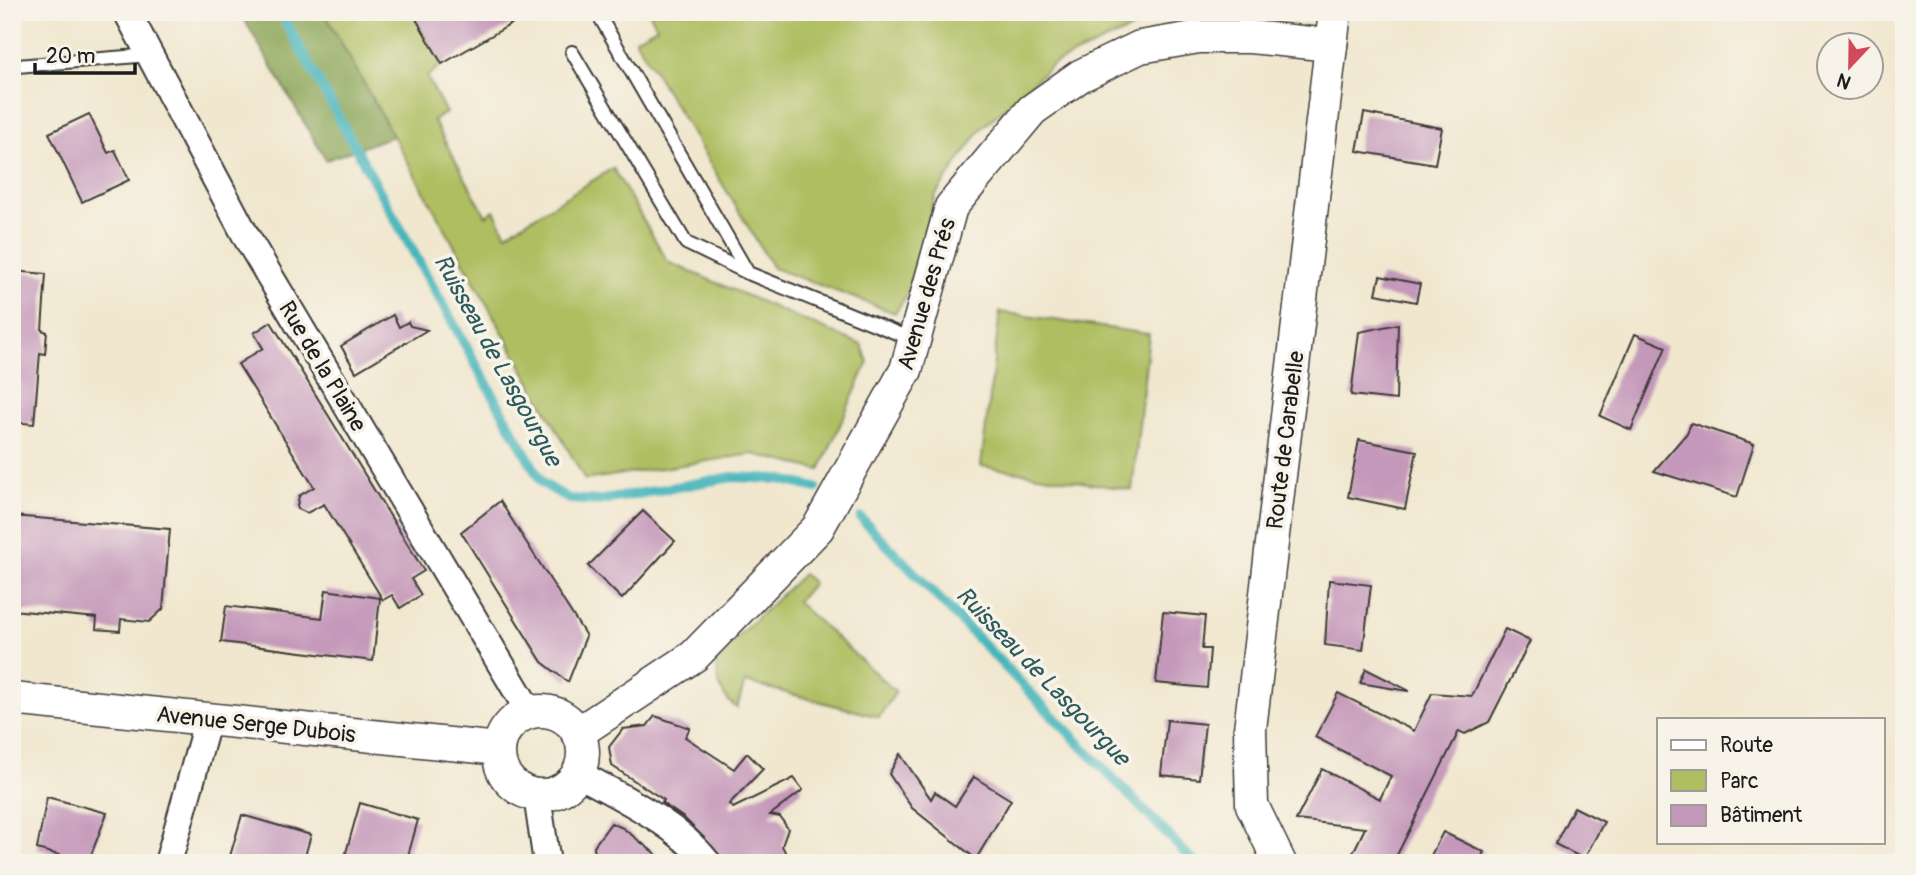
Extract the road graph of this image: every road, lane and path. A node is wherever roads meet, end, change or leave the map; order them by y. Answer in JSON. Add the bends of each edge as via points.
{"nodes":[{"id":1,"x":127,"y":12,"type":"edge"},
{"id":2,"x":597,"y":12,"type":"edge"},
{"id":3,"x":1335,"y":12,"type":"edge"},
{"id":4,"x":1331,"y":45,"type":"junction"},
{"id":5,"x":572,"y":52,"type":"dead end"},
{"id":6,"x":150,"y":55,"type":"junction"},
{"id":7,"x":12,"y":64,"type":"edge"},
{"id":8,"x":748,"y":273,"type":"junction"},
{"id":9,"x":914,"y":340,"type":"junction"},
{"id":10,"x":12,"y":699,"type":"edge"},
{"id":11,"x":530,"y":713,"type":"junction"},
{"id":12,"x":208,"y":719,"type":"junction"},
{"id":13,"x":578,"y":733,"type":"junction"},
{"id":14,"x":499,"y":749,"type":"junction"},
{"id":15,"x":579,"y":774,"type":"junction"},
{"id":16,"x":537,"y":796,"type":"junction"},
{"id":17,"x":168,"y":863,"type":"edge"},
{"id":18,"x":547,"y":863,"type":"edge"},
{"id":19,"x":708,"y":863,"type":"edge"},
{"id":20,"x":1280,"y":863,"type":"edge"}],
"edges":[{"from":1,"to":6,"type":"street","name":"Rue de la Plaine"},
{"from":2,"to":8,"type":"lane"},
{"from":3,"to":4,"type":"street","name":"Route de Carabelle"},
{"from":4,"to":9,"type":"street","name":"Avenue des Prés","via":[[1199,37],[1140,47],[1080,76],[1041,103],[951,207]]},
{"from":4,"to":20,"type":"street","name":"Route de Carabelle","via":[[1250,729],[1252,805]]},
{"from":5,"to":8,"type":"lane","via":[[686,243]]},
{"from":6,"to":7,"type":"lane"},
{"from":6,"to":11,"type":"street","name":"Rue de la Plaine","via":[[247,237]]},
{"from":8,"to":9,"type":"lane"},
{"from":9,"to":13,"type":"street","name":"Avenue des Prés","via":[[906,370],[818,528],[694,656]]},
{"from":10,"to":12,"type":"street","name":"Avenue Serge Dubois"},
{"from":11,"to":13,"type":"street","via":[[558,714]]},
{"from":11,"to":14,"type":"street","via":[[509,726]]},
{"from":12,"to":14,"type":"street","name":"Avenue Serge Dubois"},
{"from":12,"to":17,"type":"street"},
{"from":13,"to":15,"type":"street","via":[[583,746]]},
{"from":14,"to":16,"type":"street","via":[[505,775],[513,785]]},
{"from":15,"to":16,"type":"street","via":[[561,790]]},
{"from":15,"to":19,"type":"street","via":[[669,828]]},
{"from":16,"to":18,"type":"street"}]}
